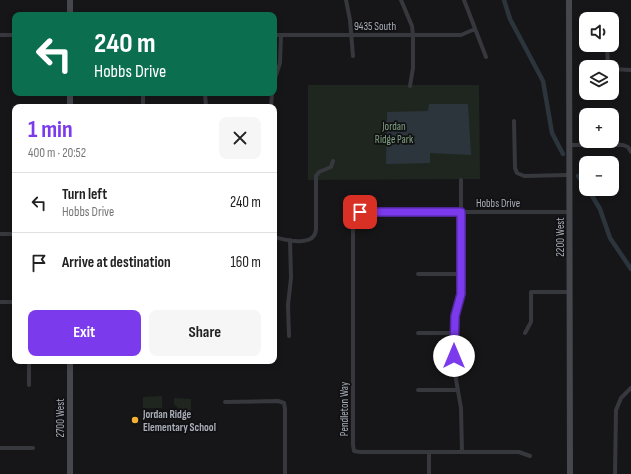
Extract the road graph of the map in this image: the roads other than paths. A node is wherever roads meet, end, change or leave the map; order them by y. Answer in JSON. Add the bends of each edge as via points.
{"nodes":[{"id":1,"x":70,"y":0,"type":"edge"},
{"id":2,"x":346,"y":0,"type":"edge"},
{"id":3,"x":402,"y":0,"type":"edge"},
{"id":4,"x":464,"y":0,"type":"edge"},
{"id":5,"x":569,"y":0,"type":"edge"},
{"id":6,"x":70,"y":12,"type":"edge"},
{"id":7,"x":475,"y":29,"type":"junction"},
{"id":8,"x":0,"y":35,"type":"edge"},
{"id":9,"x":12,"y":35,"type":"edge"},
{"id":10,"x":277,"y":35,"type":"edge"},
{"id":11,"x":281,"y":35,"type":"junction"},
{"id":12,"x":351,"y":35,"type":"junction"},
{"id":13,"x":413,"y":35,"type":"junction"},
{"id":14,"x":353,"y":56,"type":"dead end"},
{"id":15,"x":486,"y":57,"type":"dead end"},
{"id":16,"x":619,"y":69,"type":"edge"},
{"id":17,"x":631,"y":70,"type":"edge"},
{"id":18,"x":277,"y":72,"type":"edge"},
{"id":19,"x":410,"y":86,"type":"dead end"},
{"id":20,"x":514,"y":121,"type":"dead end"},
{"id":21,"x":569,"y":145,"type":"junction"},
{"id":22,"x":631,"y":152,"type":"edge"},
{"id":23,"x":333,"y":161,"type":"dead end"},
{"id":24,"x":569,"y":175,"type":"junction"},
{"id":25,"x":461,"y":180,"type":"dead end"},
{"id":26,"x":461,"y":212,"type":"junction"},
{"id":27,"x":570,"y":212,"type":"junction"},
{"id":28,"x":354,"y":213,"type":"joint"},
{"id":29,"x":0,"y":234,"type":"edge"},
{"id":30,"x":12,"y":234,"type":"edge"},
{"id":31,"x":277,"y":238,"type":"edge"},
{"id":32,"x":290,"y":240,"type":"junction"},
{"id":33,"x":418,"y":274,"type":"dead end"},
{"id":34,"x":462,"y":274,"type":"junction"},
{"id":35,"x":570,"y":292,"type":"junction"},
{"id":36,"x":0,"y":302,"type":"edge"},
{"id":37,"x":12,"y":302,"type":"edge"},
{"id":38,"x":418,"y":333,"type":"dead end"},
{"id":39,"x":454,"y":333,"type":"junction"},
{"id":40,"x":525,"y":333,"type":"dead end"},
{"id":41,"x":289,"y":336,"type":"dead end"},
{"id":42,"x":29,"y":364,"type":"edge"},
{"id":43,"x":70,"y":364,"type":"edge"},
{"id":44,"x":29,"y":385,"type":"dead end"},
{"id":45,"x":631,"y":388,"type":"edge"},
{"id":46,"x":418,"y":390,"type":"dead end"},
{"id":47,"x":458,"y":390,"type":"junction"},
{"id":48,"x":225,"y":402,"type":"dead end"},
{"id":49,"x":0,"y":448,"type":"edge"},
{"id":50,"x":33,"y":448,"type":"dead end"},
{"id":51,"x":429,"y":452,"type":"junction"},
{"id":52,"x":462,"y":452,"type":"junction"},
{"id":53,"x":530,"y":456,"type":"dead end"},
{"id":54,"x":70,"y":474,"type":"edge"},
{"id":55,"x":285,"y":474,"type":"edge"},
{"id":56,"x":429,"y":474,"type":"edge"},
{"id":57,"x":570,"y":474,"type":"edge"},
{"id":58,"x":615,"y":474,"type":"edge"}],
"edges":[{"from":1,"to":6,"type":"street"},
{"from":2,"to":12,"type":"street"},
{"from":3,"to":13,"type":"street"},
{"from":4,"to":7,"type":"street"},
{"from":5,"to":21,"type":"street","name":"2200 West"},
{"from":7,"to":13,"type":"street","name":"9435 South","via":[[461,34]]},
{"from":7,"to":15,"type":"street"},
{"from":8,"to":9,"type":"street"},
{"from":10,"to":11,"type":"street","name":"9435 South"},
{"from":11,"to":12,"type":"street","name":"9435 South"},
{"from":11,"to":18,"type":"street","via":[[280,63]]},
{"from":12,"to":13,"type":"street","name":"9435 South"},
{"from":12,"to":14,"type":"street"},
{"from":13,"to":19,"type":"street"},
{"from":16,"to":17,"type":"street"},
{"from":20,"to":24,"type":"street","via":[[516,173],[524,176]]},
{"from":21,"to":22,"type":"street","via":[[624,145]]},
{"from":21,"to":24,"type":"street","name":"2200 West"},
{"from":23,"to":32,"type":"street","via":[[331,166],[316,176],[315,234],[309,240]]},
{"from":24,"to":27,"type":"street","name":"2200 West"},
{"from":25,"to":26,"type":"street"},
{"from":26,"to":27,"type":"street","name":"Hobbs Drive"},
{"from":26,"to":28,"type":"street","name":"Hobbs Drive"},
{"from":26,"to":34,"type":"street"},
{"from":27,"to":35,"type":"street","name":"2200 West"},
{"from":28,"to":51,"type":"street","name":"Pendleton Way","via":[[353,448],[354,451],[360,452]]},
{"from":29,"to":30,"type":"street"},
{"from":31,"to":32,"type":"street"},
{"from":32,"to":41,"type":"street"},
{"from":33,"to":34,"type":"street"},
{"from":34,"to":39,"type":"street"},
{"from":35,"to":40,"type":"street","via":[[531,292],[531,322]]},
{"from":35,"to":57,"type":"street","name":"2200 West"},
{"from":36,"to":37,"type":"street"},
{"from":38,"to":39,"type":"street"},
{"from":39,"to":47,"type":"street"},
{"from":42,"to":44,"type":"street"},
{"from":43,"to":54,"type":"street","name":"2700 West"},
{"from":45,"to":58,"type":"street","via":[[621,398],[616,410]]},
{"from":46,"to":47,"type":"street"},
{"from":47,"to":52,"type":"street"},
{"from":48,"to":55,"type":"street","via":[[284,403]]},
{"from":49,"to":50,"type":"street"},
{"from":51,"to":52,"type":"street","name":"Pendleton Way"},
{"from":51,"to":56,"type":"street"},
{"from":52,"to":53,"type":"street","name":"Pendleton Way","via":[[519,452]]}]}
